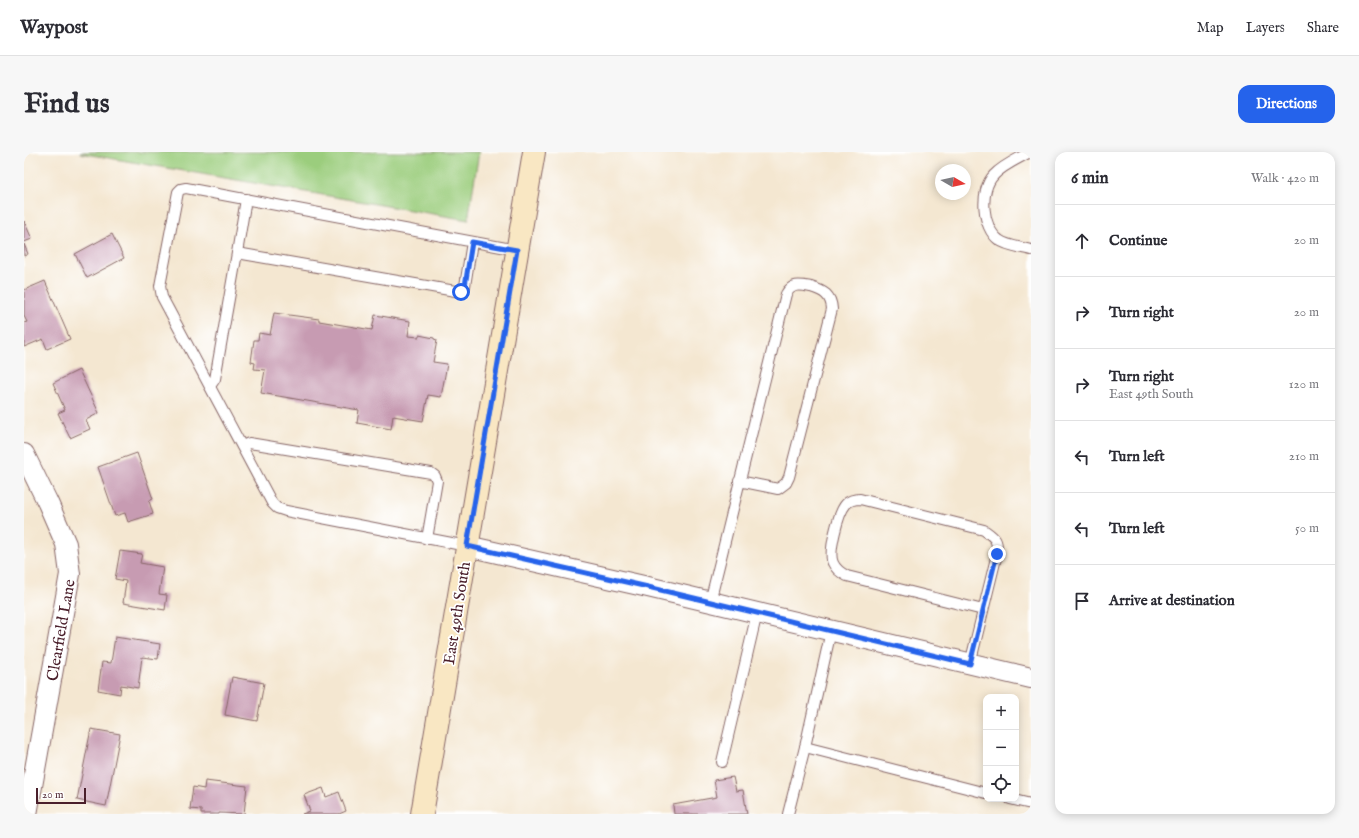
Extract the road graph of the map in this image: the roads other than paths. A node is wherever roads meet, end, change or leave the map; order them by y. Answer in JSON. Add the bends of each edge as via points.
{"nodes":[{"id":1,"x":534,"y":152,"type":"edge"},
{"id":2,"x":1030,"y":152,"type":"edge"},
{"id":3,"x":246,"y":199,"type":"junction"},
{"id":4,"x":472,"y":242,"type":"junction"},
{"id":5,"x":517,"y":250,"type":"junction"},
{"id":6,"x":1031,"y":250,"type":"edge"},
{"id":7,"x":237,"y":253,"type":"junction"},
{"id":8,"x":210,"y":386,"type":"junction"},
{"id":9,"x":242,"y":446,"type":"junction"},
{"id":10,"x":24,"y":454,"type":"edge"},
{"id":11,"x":739,"y":481,"type":"junction"},
{"id":12,"x":427,"y":539,"type":"junction"},
{"id":13,"x":467,"y":546,"type":"junction"},
{"id":14,"x":710,"y":602,"type":"junction"},
{"id":15,"x":983,"y":610,"type":"junction"},
{"id":16,"x":757,"y":613,"type":"junction"},
{"id":17,"x":831,"y":631,"type":"junction"},
{"id":18,"x":970,"y":664,"type":"junction"},
{"id":19,"x":1031,"y":678,"type":"edge"},
{"id":20,"x":805,"y":747,"type":"junction"},
{"id":21,"x":722,"y":762,"type":"dead end"},
{"id":22,"x":983,"y":792,"type":"edge"},
{"id":23,"x":1019,"y":801,"type":"edge"},
{"id":24,"x":1031,"y":804,"type":"edge"},
{"id":25,"x":27,"y":814,"type":"edge"},
{"id":26,"x":422,"y":814,"type":"edge"},
{"id":27,"x":788,"y":814,"type":"edge"}],
"edges":[{"from":1,"to":5,"type":"street","name":"East 49th South"},
{"from":2,"to":6,"type":"lane","via":[[993,176],[987,186],[984,210],[988,225],[999,240]]},
{"from":3,"to":4,"type":"lane"},
{"from":3,"to":7,"type":"lane"},
{"from":3,"to":8,"type":"lane","via":[[186,188],[178,192],[176,200],[160,292]]},
{"from":4,"to":5,"type":"lane"},
{"from":4,"to":7,"type":"lane","via":[[465,286],[461,292]]},
{"from":5,"to":13,"type":"street","name":"East 49th South"},
{"from":7,"to":8,"type":"lane","via":[[214,379]]},
{"from":8,"to":9,"type":"lane"},
{"from":9,"to":12,"type":"lane","via":[[276,508]]},
{"from":9,"to":12,"type":"lane","via":[[249,443],[431,473],[437,481]]},
{"from":10,"to":25,"type":"street","name":"Clearfield Lane","via":[[66,544],[70,574]]},
{"from":11,"to":11,"type":"lane","via":[[786,294],[789,289],[800,284],[821,290],[829,298],[832,309],[789,477],[778,489]]},
{"from":11,"to":14,"type":"lane"},
{"from":12,"to":13,"type":"lane"},
{"from":13,"to":14,"type":"street"},
{"from":13,"to":26,"type":"street","name":"East 49th South"},
{"from":14,"to":16,"type":"street"},
{"from":15,"to":15,"type":"lane","via":[[998,544],[987,532],[860,499],[853,500],[843,508],[831,551],[833,564],[838,571],[847,576]]},
{"from":15,"to":18,"type":"lane"},
{"from":16,"to":17,"type":"street"},
{"from":16,"to":21,"type":"lane"},
{"from":17,"to":18,"type":"street"},
{"from":17,"to":20,"type":"lane"},
{"from":18,"to":19,"type":"street"},
{"from":20,"to":22,"type":"lane"},
{"from":20,"to":27,"type":"lane"},
{"from":23,"to":24,"type":"lane"}]}
